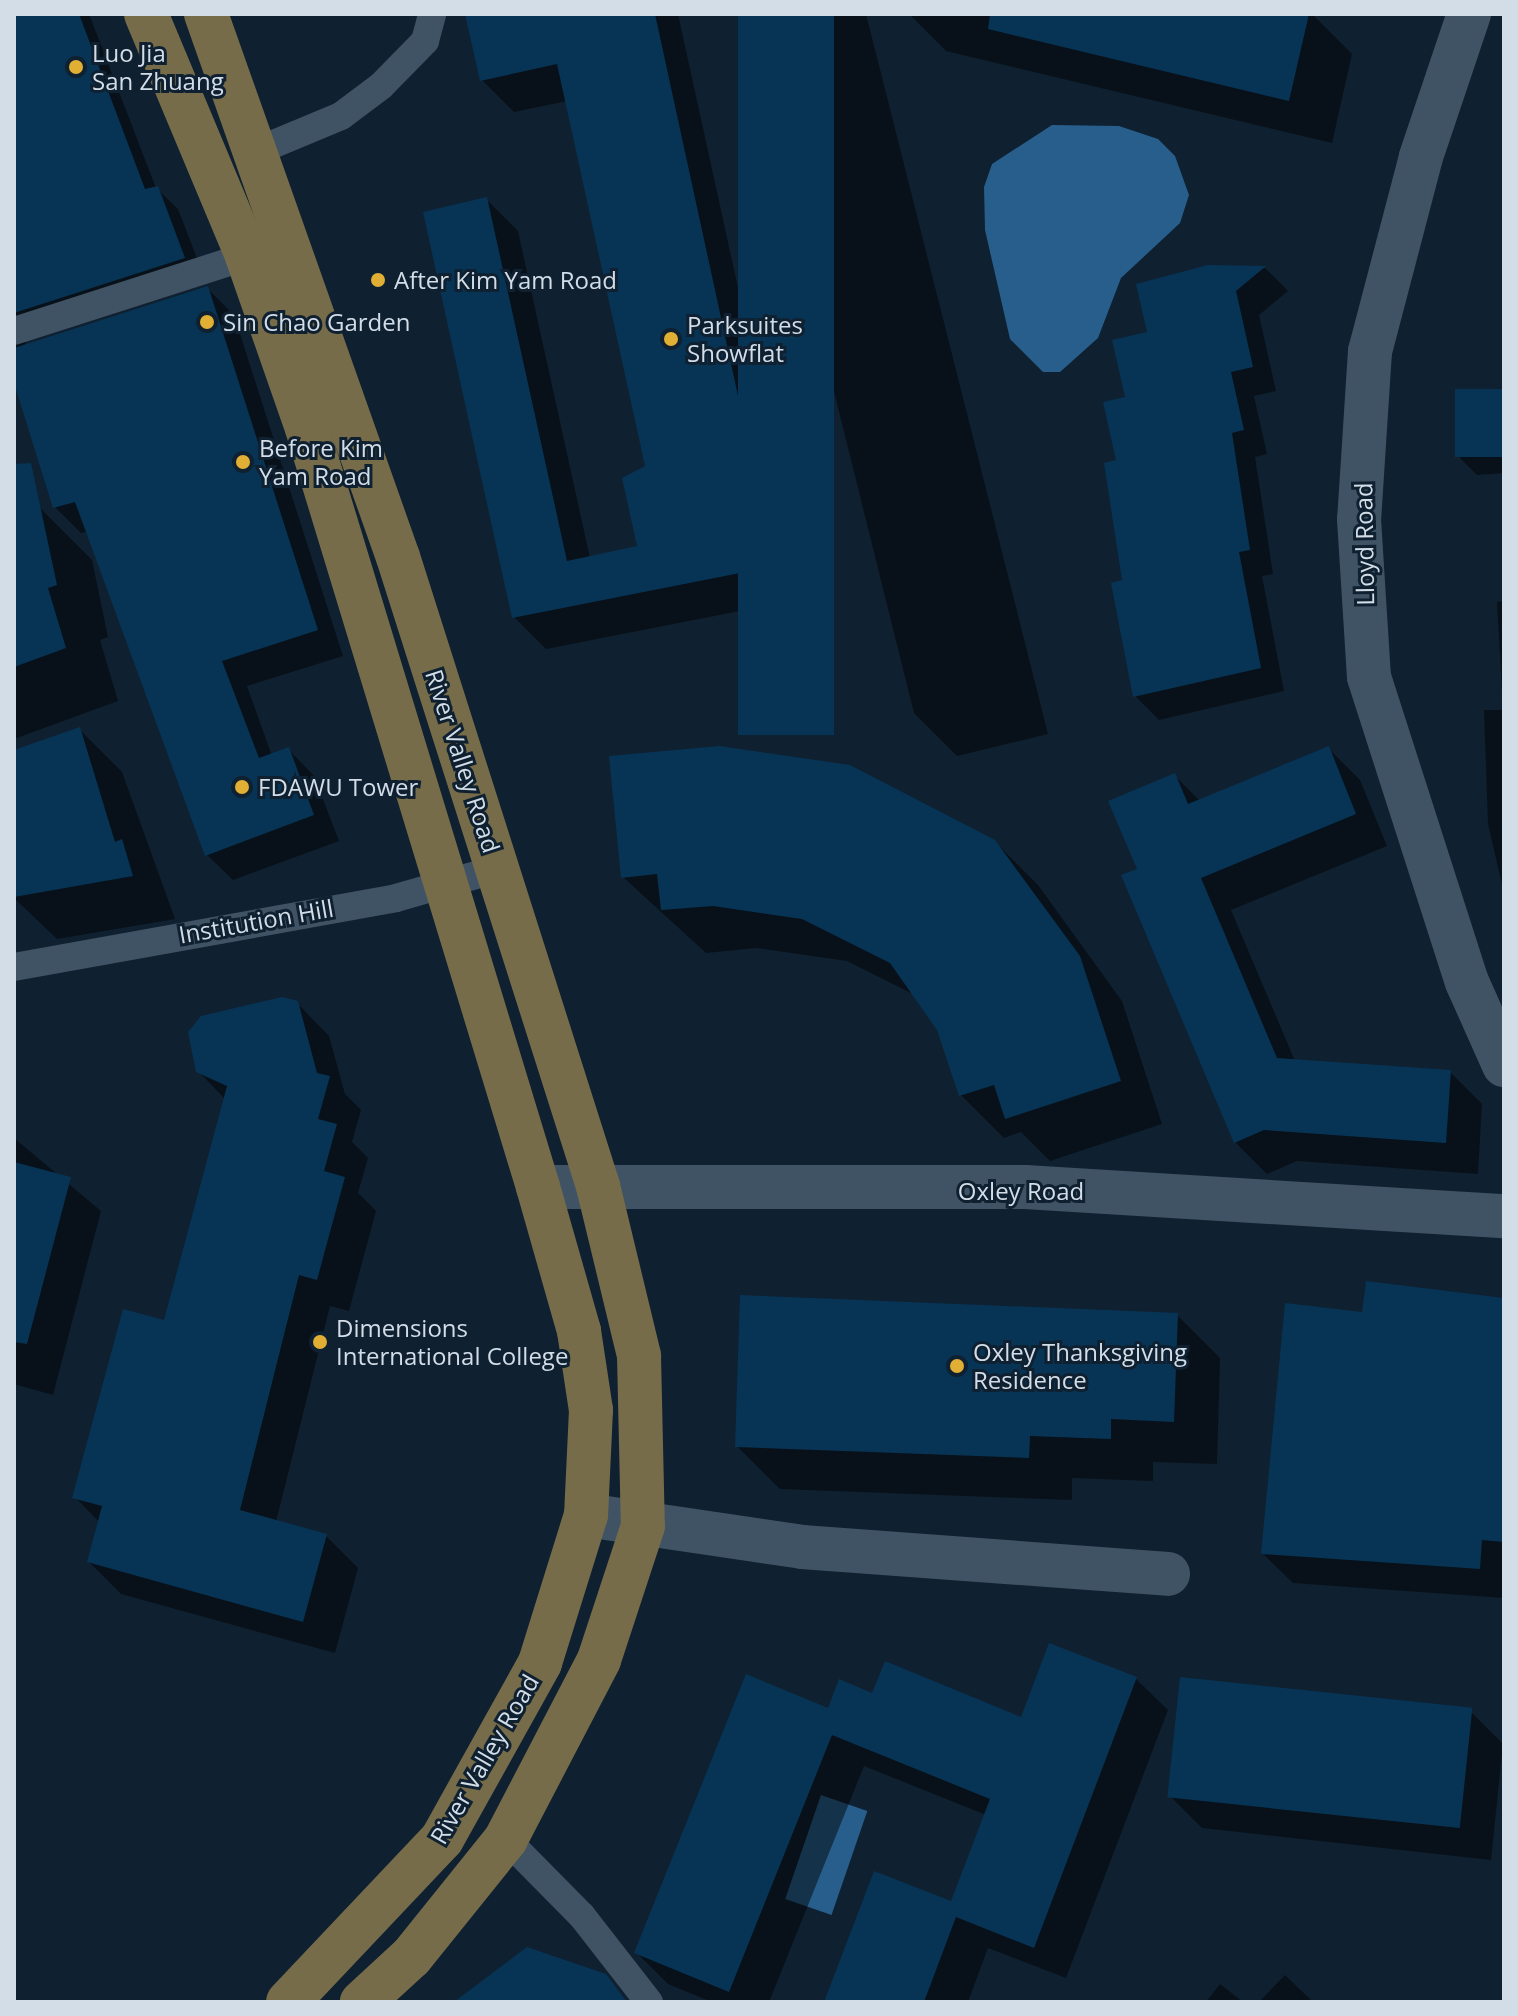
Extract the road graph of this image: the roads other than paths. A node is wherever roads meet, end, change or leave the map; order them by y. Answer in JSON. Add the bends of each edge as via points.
{"nodes":[{"id":1,"x":146,"y":14,"type":"edge"},
{"id":2,"x":206,"y":14,"type":"edge"},
{"id":3,"x":432,"y":14,"type":"edge"},
{"id":4,"x":1469,"y":14,"type":"edge"},
{"id":5,"x":257,"y":151,"type":"junction"},
{"id":6,"x":247,"y":256,"type":"junction"},
{"id":7,"x":14,"y":331,"type":"edge"},
{"id":8,"x":497,"y":869,"type":"junction"},
{"id":9,"x":446,"y":883,"type":"junction"},
{"id":10,"x":14,"y":967,"type":"edge"},
{"id":11,"x":1504,"y":1065,"type":"edge"},
{"id":12,"x":598,"y":1186,"type":"junction"},
{"id":13,"x":538,"y":1187,"type":"junction"},
{"id":14,"x":1504,"y":1216,"type":"edge"},
{"id":15,"x":586,"y":1515,"type":"junction"},
{"id":16,"x":643,"y":1526,"type":"junction"},
{"id":17,"x":1168,"y":1574,"type":"dead end"},
{"id":18,"x":506,"y":1839,"type":"junction"},
{"id":19,"x":288,"y":2002,"type":"edge"},
{"id":20,"x":362,"y":2002,"type":"edge"},
{"id":21,"x":649,"y":2002,"type":"edge"}],
"edges":[{"from":1,"to":6,"type":"main road","name":"River Valley Road"},
{"from":2,"to":5,"type":"main road","name":"River Valley Road"},
{"from":3,"to":5,"type":"lane","via":[[425,41],[381,86],[341,116]]},
{"from":4,"to":11,"type":"street","name":"Lloyd Road","via":[[1421,157],[1370,351],[1359,519],[1369,677],[1462,969]]},
{"from":5,"to":8,"type":"main road","name":"River Valley Road"},
{"from":6,"to":7,"type":"lane"},
{"from":6,"to":9,"type":"main road","name":"River Valley Road"},
{"from":8,"to":9,"type":"lane","name":"Institution Hill"},
{"from":8,"to":12,"type":"main road","name":"River Valley Road"},
{"from":9,"to":10,"type":"lane","name":"Institution Hill"},
{"from":9,"to":13,"type":"main road","name":"River Valley Road"},
{"from":12,"to":13,"type":"street","name":"Oxley Road"},
{"from":12,"to":14,"type":"street","name":"Oxley Road","via":[[1025,1187]]},
{"from":12,"to":16,"type":"main road","name":"River Valley Road","via":[[639,1356]]},
{"from":13,"to":15,"type":"main road","name":"River Valley Road","via":[[579,1331],[591,1410]]},
{"from":15,"to":16,"type":"street"},
{"from":15,"to":19,"type":"main road","name":"River Valley Road","via":[[540,1663],[442,1839]]},
{"from":16,"to":17,"type":"street","via":[[802,1547]]},
{"from":16,"to":18,"type":"main road","name":"River Valley Road","via":[[599,1660]]},
{"from":18,"to":20,"type":"main road","name":"River Valley Road","via":[[411,1957]]},
{"from":18,"to":21,"type":"lane","via":[[582,1916]]}]}
